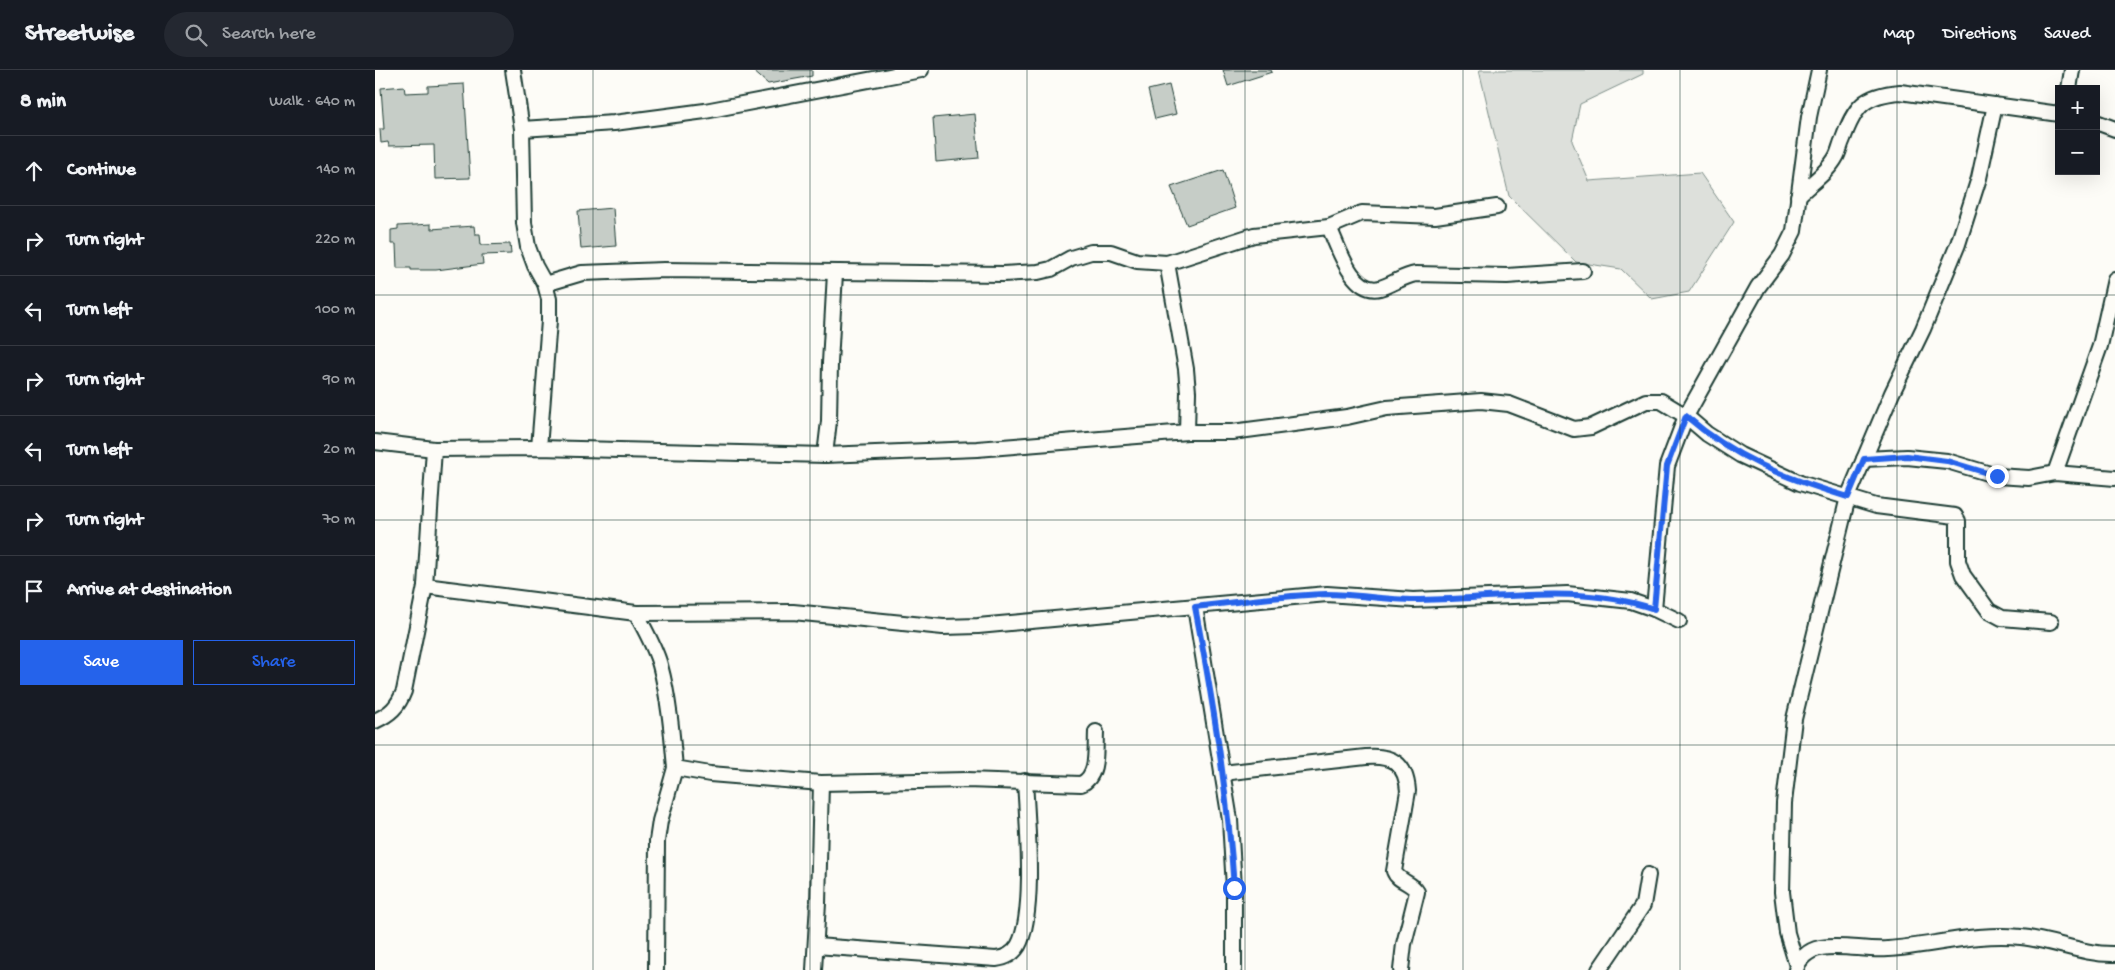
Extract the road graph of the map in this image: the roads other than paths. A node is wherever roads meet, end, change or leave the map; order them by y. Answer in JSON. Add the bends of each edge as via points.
{"nodes":[{"id":1,"x":513,"y":70,"type":"edge"},
{"id":2,"x":921,"y":70,"type":"edge"},
{"id":3,"x":1819,"y":70,"type":"edge"},
{"id":4,"x":2072,"y":70,"type":"edge"},
{"id":5,"x":2070,"y":85,"type":"edge"},
{"id":6,"x":1995,"y":105,"type":"junction"},
{"id":7,"x":2055,"y":113,"type":"edge"},
{"id":8,"x":2100,"y":123,"type":"edge"},
{"id":9,"x":522,"y":129,"type":"junction"},
{"id":10,"x":2115,"y":129,"type":"edge"},
{"id":11,"x":1798,"y":196,"type":"junction"},
{"id":12,"x":1497,"y":207,"type":"dead end"},
{"id":13,"x":1329,"y":227,"type":"junction"},
{"id":14,"x":1167,"y":263,"type":"junction"},
{"id":15,"x":1583,"y":271,"type":"dead end"},
{"id":16,"x":835,"y":273,"type":"junction"},
{"id":17,"x":2115,"y":279,"type":"edge"},
{"id":18,"x":545,"y":284,"type":"junction"},
{"id":19,"x":1686,"y":416,"type":"junction"},
{"id":20,"x":1187,"y":432,"type":"junction"},
{"id":21,"x":375,"y":442,"type":"edge"},
{"id":22,"x":539,"y":448,"type":"junction"},
{"id":23,"x":434,"y":450,"type":"junction"},
{"id":24,"x":825,"y":455,"type":"junction"},
{"id":25,"x":1864,"y":459,"type":"junction"},
{"id":26,"x":2055,"y":473,"type":"junction"},
{"id":27,"x":2115,"y":478,"type":"edge"},
{"id":28,"x":1848,"y":497,"type":"junction"},
{"id":29,"x":425,"y":586,"type":"junction"},
{"id":30,"x":1195,"y":607,"type":"junction"},
{"id":31,"x":1654,"y":609,"type":"junction"},
{"id":32,"x":636,"y":613,"type":"junction"},
{"id":33,"x":1679,"y":621,"type":"dead end"},
{"id":34,"x":2051,"y":622,"type":"dead end"},
{"id":35,"x":375,"y":722,"type":"edge"},
{"id":36,"x":1096,"y":732,"type":"dead end"},
{"id":37,"x":675,"y":768,"type":"junction"},
{"id":38,"x":1222,"y":773,"type":"junction"},
{"id":39,"x":1025,"y":781,"type":"junction"},
{"id":40,"x":821,"y":783,"type":"junction"},
{"id":41,"x":1648,"y":875,"type":"dead end"},
{"id":42,"x":816,"y":946,"type":"junction"},
{"id":43,"x":2115,"y":954,"type":"edge"},
{"id":44,"x":1796,"y":968,"type":"edge"},
{"id":45,"x":656,"y":970,"type":"edge"},
{"id":46,"x":814,"y":970,"type":"edge"},
{"id":47,"x":1234,"y":970,"type":"edge"},
{"id":48,"x":1401,"y":970,"type":"edge"},
{"id":49,"x":1599,"y":970,"type":"edge"}],
"edges":[{"from":1,"to":9,"type":"street"},
{"from":2,"to":9,"type":"street","via":[[705,111],[614,124]]},
{"from":3,"to":11,"type":"street"},
{"from":4,"to":5,"type":"street"},
{"from":6,"to":7,"type":"street"},
{"from":6,"to":11,"type":"street","via":[[1900,92],[1869,98],[1849,121],[1836,157]]},
{"from":6,"to":25,"type":"street","via":[[1979,178],[1958,244]]},
{"from":8,"to":10,"type":"street"},
{"from":9,"to":18,"type":"street","via":[[524,223],[535,266]]},
{"from":11,"to":19,"type":"street","via":[[1794,231],[1782,255],[1758,287]]},
{"from":12,"to":13,"type":"street","via":[[1435,216],[1362,214]]},
{"from":13,"to":14,"type":"street","via":[[1254,235]]},
{"from":13,"to":15,"type":"street","via":[[1348,269],[1368,288],[1381,288],[1406,275],[1416,274],[1507,276]]},
{"from":14,"to":16,"type":"street","via":[[1137,261],[1111,252],[1091,252],[1037,272]]},
{"from":14,"to":20,"type":"street","via":[[1186,369]]},
{"from":16,"to":18,"type":"street","via":[[664,270],[582,273]]},
{"from":16,"to":24,"type":"street"},
{"from":17,"to":26,"type":"street","via":[[2100,346]]},
{"from":18,"to":22,"type":"street","via":[[549,321]]},
{"from":19,"to":20,"type":"street","via":[[1661,401],[1646,401],[1591,427],[1574,429],[1509,404],[1481,401],[1387,408],[1347,417],[1232,432]]},
{"from":19,"to":28,"type":"street","via":[[1740,455],[1800,483]]},
{"from":19,"to":31,"type":"street","via":[[1667,466]]},
{"from":20,"to":24,"type":"street","via":[[977,450]]},
{"from":21,"to":23,"type":"street"},
{"from":22,"to":23,"type":"street"},
{"from":22,"to":24,"type":"street"},
{"from":23,"to":29,"type":"street"},
{"from":25,"to":26,"type":"street","via":[[1907,456],[1947,461],[1997,476],[2029,478]]},
{"from":25,"to":28,"type":"street"},
{"from":26,"to":27,"type":"street"},
{"from":28,"to":34,"type":"street","via":[[1876,506],[1955,516],[1958,520],[1958,561],[1963,575],[1989,611],[2002,618]]},
{"from":28,"to":44,"type":"street","via":[[1794,719],[1784,803],[1782,892],[1787,933]]},
{"from":29,"to":32,"type":"street"},
{"from":29,"to":35,"type":"street","via":[[404,691],[392,712]]},
{"from":30,"to":31,"type":"street","via":[[1327,594],[1413,600],[1567,594],[1631,601]]},
{"from":30,"to":32,"type":"street","via":[[943,627],[793,612]]},
{"from":30,"to":38,"type":"street"},
{"from":31,"to":33,"type":"street"},
{"from":32,"to":37,"type":"street","via":[[660,665]]},
{"from":36,"to":39,"type":"street","via":[[1093,768],[1086,782],[1072,785]]},
{"from":37,"to":40,"type":"street"},
{"from":37,"to":45,"type":"street","via":[[657,841]]},
{"from":38,"to":47,"type":"street","via":[[1234,888]]},
{"from":38,"to":48,"type":"street","via":[[1373,756],[1392,758],[1398,764],[1408,791],[1395,871],[1399,879],[1417,892]]},
{"from":39,"to":40,"type":"street"},
{"from":39,"to":42,"type":"street","via":[[1029,884],[1019,944],[1009,956],[996,960]]},
{"from":40,"to":42,"type":"street"},
{"from":41,"to":49,"type":"street","via":[[1643,905]]},
{"from":42,"to":46,"type":"street"},
{"from":43,"to":44,"type":"street","via":[[2095,953],[2020,936],[1981,937],[1887,950],[1818,948],[1804,956]]}]}
